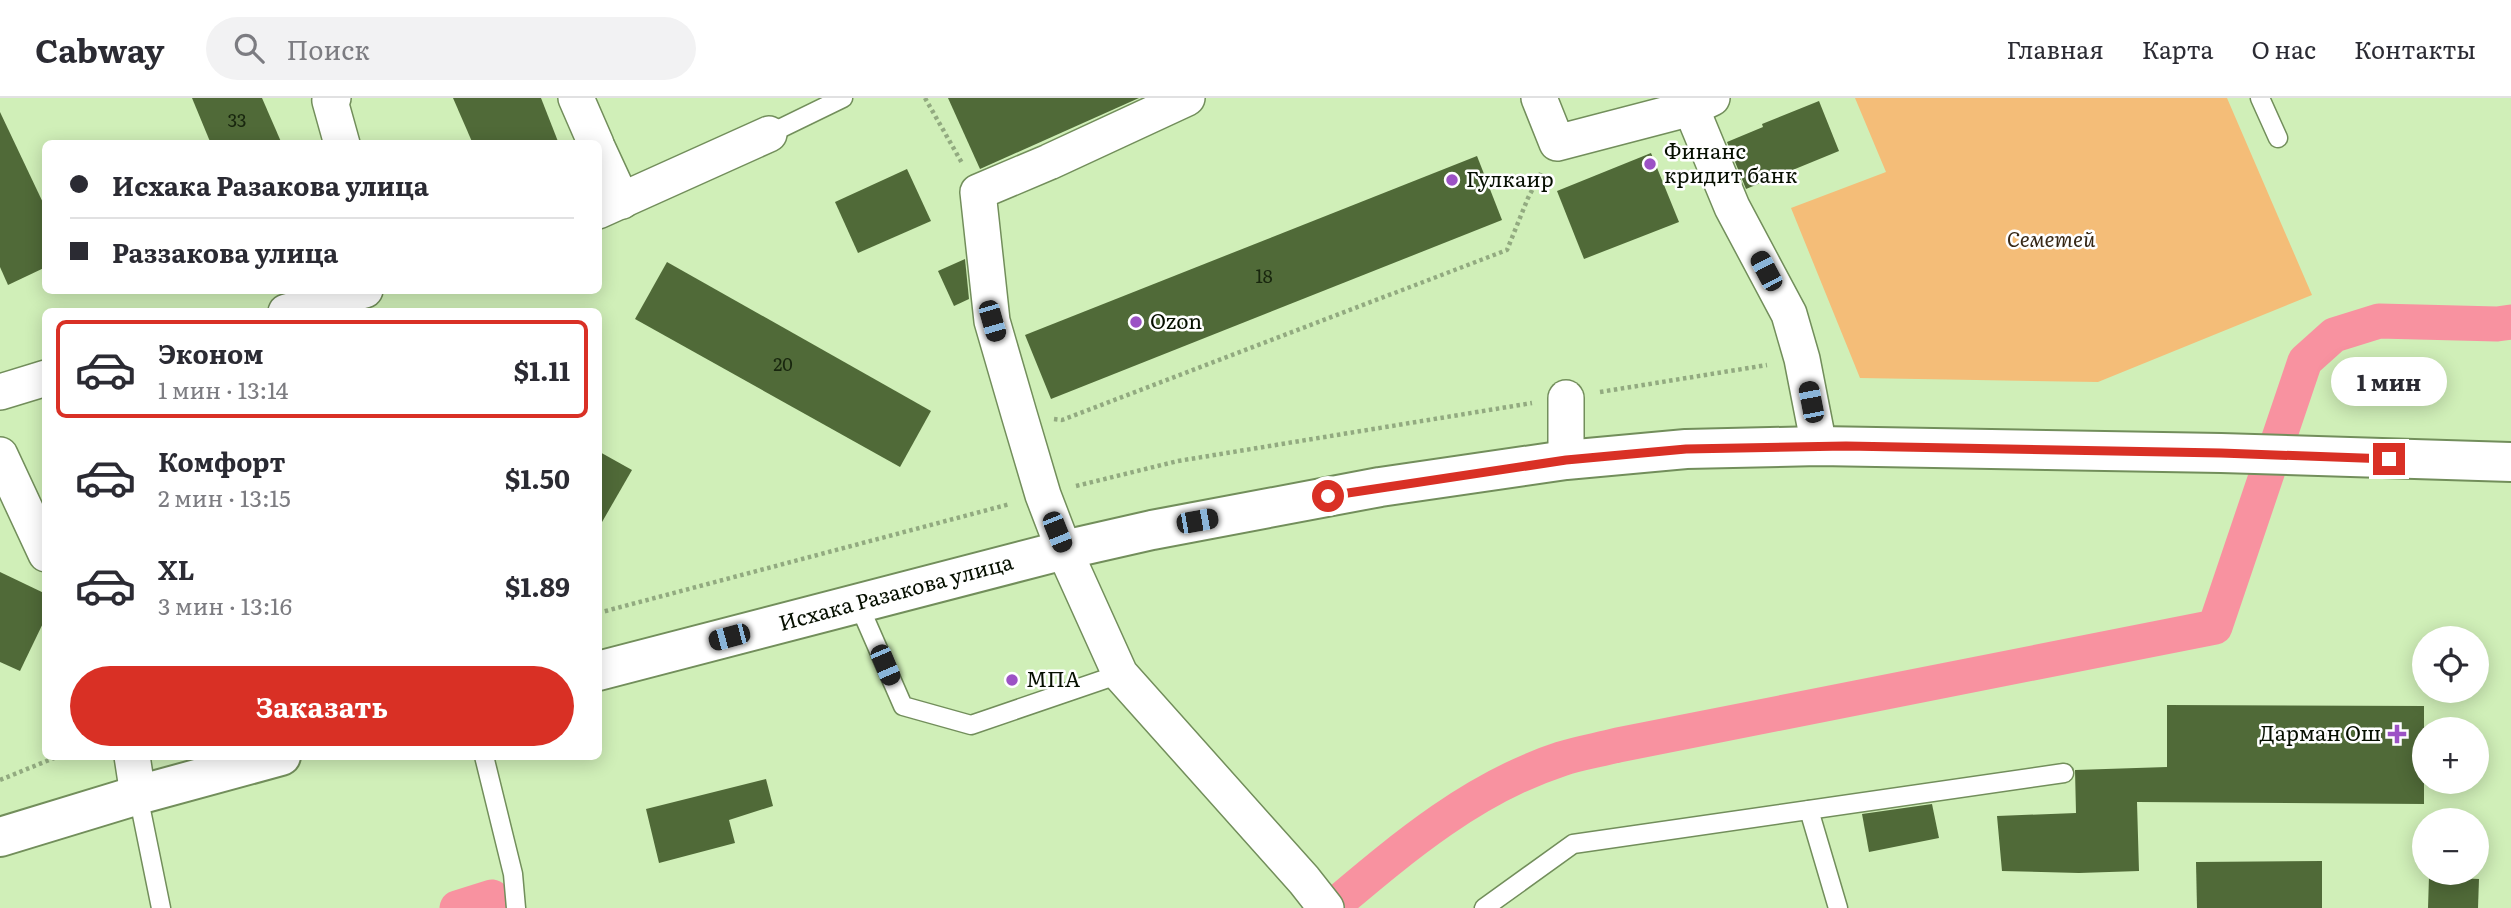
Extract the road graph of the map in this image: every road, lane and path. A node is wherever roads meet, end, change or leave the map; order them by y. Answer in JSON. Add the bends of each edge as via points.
{"nodes":[{"id":1,"x":333,"y":98,"type":"edge"},
{"id":2,"x":576,"y":98,"type":"edge"},
{"id":3,"x":843,"y":98,"type":"edge"},
{"id":4,"x":925,"y":98,"type":"edge"},
{"id":5,"x":1187,"y":98,"type":"edge"},
{"id":6,"x":1539,"y":98,"type":"edge"},
{"id":7,"x":2260,"y":98,"type":"edge"},
{"id":8,"x":1702,"y":103,"type":"edge"},
{"id":9,"x":769,"y":134,"type":"joint"},
{"id":10,"x":2278,"y":138,"type":"dead end"},
{"id":11,"x":341,"y":140,"type":"edge"},
{"id":12,"x":594,"y":140,"type":"edge"},
{"id":13,"x":1557,"y":143,"type":"junction"},
{"id":14,"x":602,"y":168,"type":"edge"},
{"id":15,"x":978,"y":191,"type":"junction"},
{"id":16,"x":610,"y":206,"type":"edge"},
{"id":17,"x":351,"y":294,"type":"edge"},
{"id":18,"x":300,"y":308,"type":"edge"},
{"id":19,"x":1802,"y":359,"type":"junction"},
{"id":20,"x":42,"y":379,"type":"edge"},
{"id":21,"x":0,"y":392,"type":"edge"},
{"id":22,"x":1566,"y":398,"type":"junction"},
{"id":23,"x":1062,"y":420,"type":"dead end"},
{"id":24,"x":1819,"y":446,"type":"junction"},
{"id":25,"x":0,"y":455,"type":"edge"},
{"id":26,"x":1566,"y":460,"type":"junction"},
{"id":27,"x":2511,"y":462,"type":"edge"},
{"id":28,"x":1043,"y":495,"type":"junction"},
{"id":29,"x":42,"y":545,"type":"edge"},
{"id":30,"x":1064,"y":550,"type":"junction"},
{"id":31,"x":859,"y":603,"type":"junction"},
{"id":32,"x":602,"y":612,"type":"edge"},
{"id":33,"x":602,"y":670,"type":"edge"},
{"id":34,"x":1120,"y":674,"type":"junction"},
{"id":35,"x":49,"y":760,"type":"edge"},
{"id":36,"x":133,"y":760,"type":"edge"},
{"id":37,"x":266,"y":760,"type":"edge"},
{"id":38,"x":485,"y":760,"type":"edge"},
{"id":39,"x":2064,"y":773,"type":"dead end"},
{"id":40,"x":0,"y":780,"type":"edge"},
{"id":41,"x":138,"y":795,"type":"junction"},
{"id":42,"x":1809,"y":810,"type":"junction"},
{"id":43,"x":0,"y":837,"type":"edge"},
{"id":44,"x":162,"y":908,"type":"edge"},
{"id":45,"x":516,"y":908,"type":"edge"},
{"id":46,"x":1326,"y":908,"type":"edge"},
{"id":47,"x":1484,"y":908,"type":"edge"},
{"id":48,"x":1838,"y":908,"type":"edge"}],
"edges":[{"from":1,"to":11,"type":"street","via":[[330,101]]},
{"from":2,"to":12,"type":"street"},
{"from":3,"to":9,"type":"lane"},
{"from":4,"to":15,"type":"path"},
{"from":5,"to":15,"type":"street"},
{"from":6,"to":13,"type":"street"},
{"from":7,"to":10,"type":"lane"},
{"from":8,"to":13,"type":"street"},
{"from":8,"to":19,"type":"street","via":[[1732,207],[1788,314]]},
{"from":9,"to":16,"type":"street"},
{"from":13,"to":23,"type":"path","via":[[1507,250]]},
{"from":14,"to":16,"type":"street"},
{"from":15,"to":28,"type":"street","via":[[992,321]]},
{"from":17,"to":18,"type":"street"},
{"from":19,"to":22,"type":"path"},
{"from":19,"to":24,"type":"street"},
{"from":20,"to":21,"type":"street"},
{"from":22,"to":26,"type":"street"},
{"from":22,"to":28,"type":"path","via":[[1178,461]]},
{"from":24,"to":26,"type":"main road","name":"Исхака Разакова улица","via":[[1686,449]]},
{"from":24,"to":27,"type":"main road","name":"Исхака Разакова улица"},
{"from":25,"to":29,"type":"street"},
{"from":26,"to":30,"type":"main road","name":"Исхака Разакова улица","via":[[1380,487]]},
{"from":28,"to":30,"type":"street"},
{"from":28,"to":32,"type":"path"},
{"from":30,"to":31,"type":"main road","name":"Исхака Разакова улица"},
{"from":30,"to":34,"type":"street"},
{"from":31,"to":33,"type":"main road","name":"Исхака Разакова улица"},
{"from":31,"to":34,"type":"lane","via":[[903,706],[971,725]]},
{"from":34,"to":46,"type":"street"},
{"from":35,"to":40,"type":"path"},
{"from":36,"to":41,"type":"street"},
{"from":37,"to":41,"type":"main road"},
{"from":38,"to":45,"type":"lane","via":[[513,874]]},
{"from":39,"to":42,"type":"lane"},
{"from":41,"to":43,"type":"main road"},
{"from":41,"to":44,"type":"lane"},
{"from":42,"to":47,"type":"lane","via":[[1573,844]]},
{"from":42,"to":48,"type":"lane"}]}
